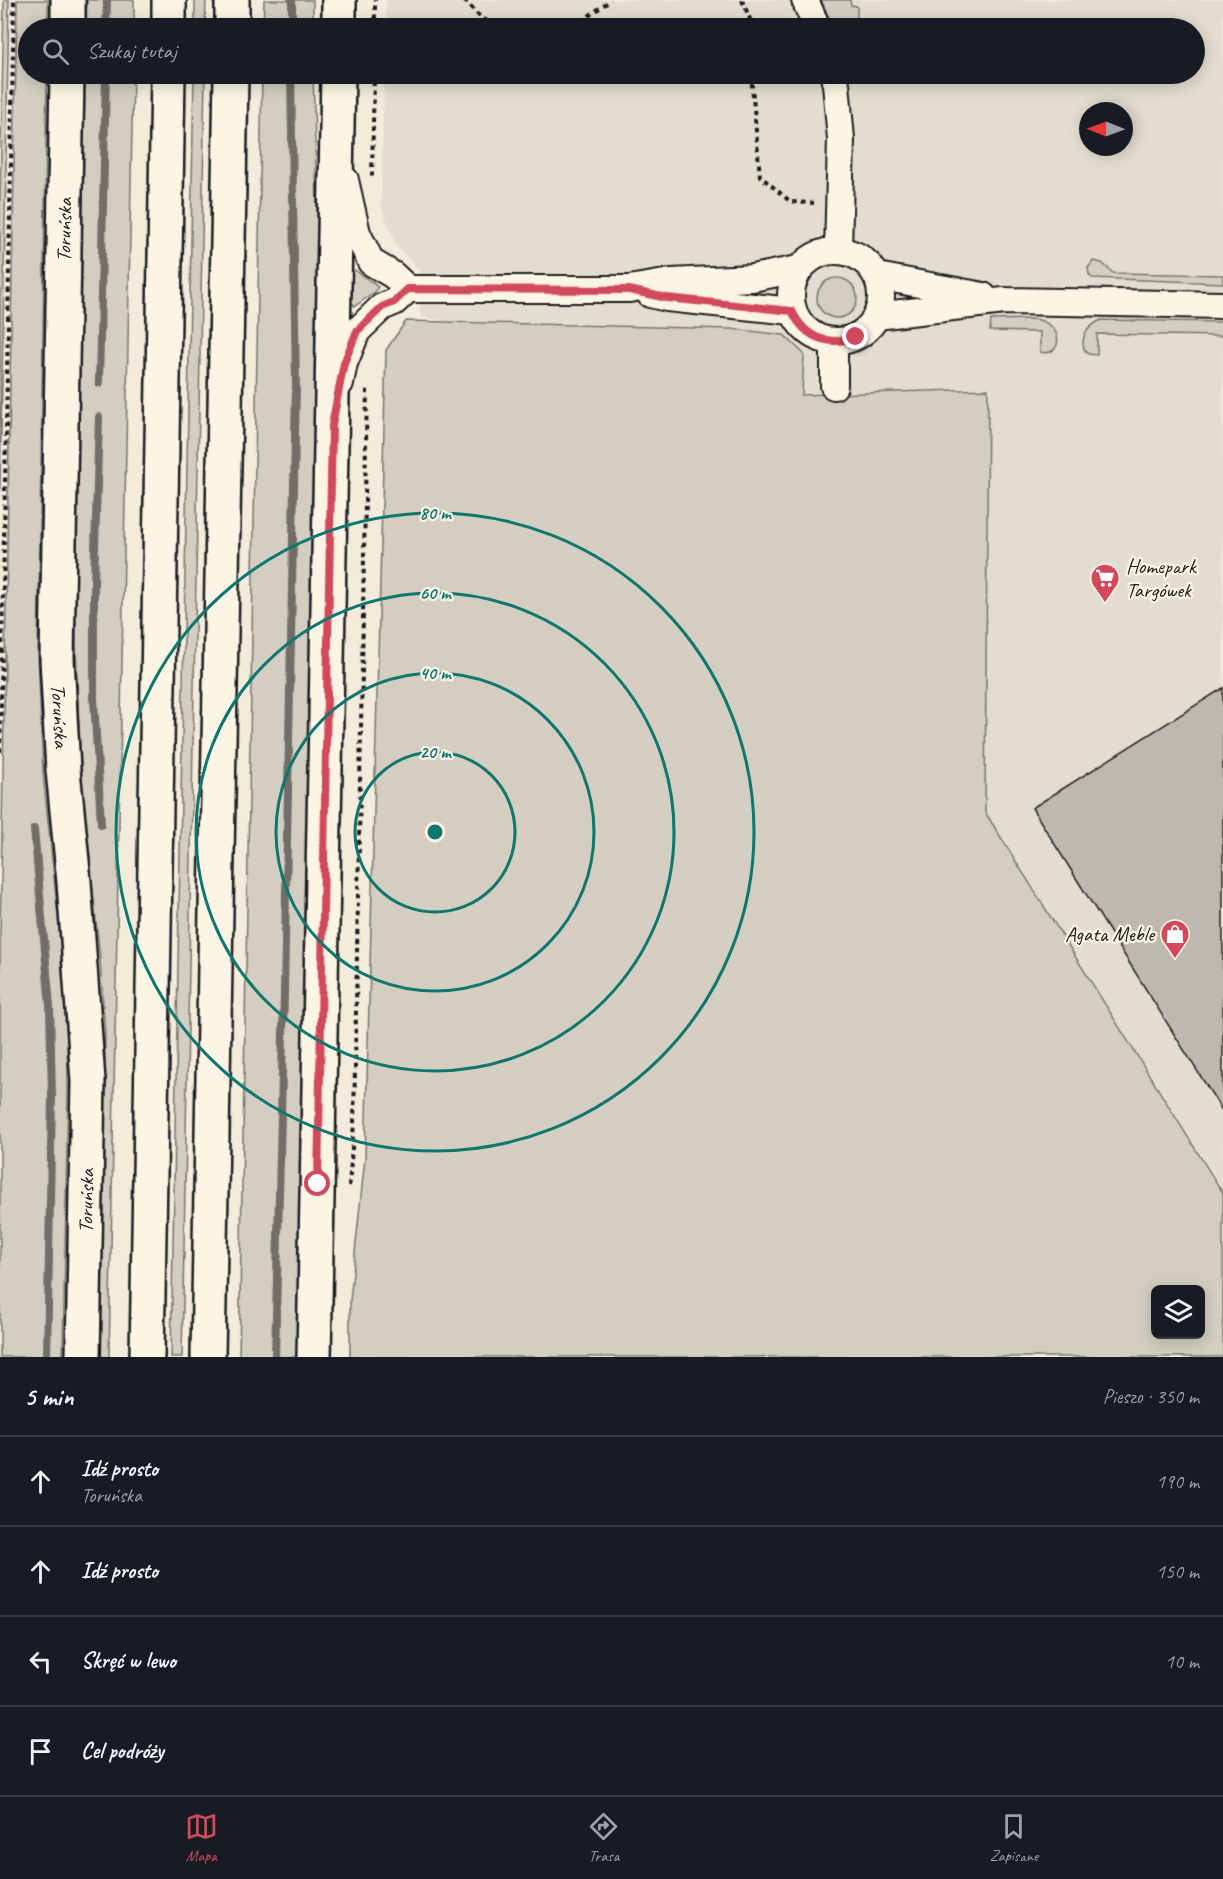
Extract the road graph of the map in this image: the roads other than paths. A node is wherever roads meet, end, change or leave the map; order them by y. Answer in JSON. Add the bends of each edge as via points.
{"nodes":[{"id":1,"x":68,"y":0,"type":"edge"},
{"id":2,"x":169,"y":0,"type":"edge"},
{"id":3,"x":232,"y":0,"type":"edge"},
{"id":4,"x":339,"y":0,"type":"edge"},
{"id":5,"x":805,"y":0,"type":"edge"},
{"id":6,"x":68,"y":18,"type":"edge"},
{"id":7,"x":169,"y":18,"type":"edge"},
{"id":8,"x":232,"y":18,"type":"edge"},
{"id":9,"x":339,"y":18,"type":"edge"},
{"id":10,"x":813,"y":18,"type":"edge"},
{"id":11,"x":67,"y":84,"type":"edge"},
{"id":12,"x":168,"y":84,"type":"edge"},
{"id":13,"x":231,"y":84,"type":"edge"},
{"id":14,"x":338,"y":84,"type":"edge"},
{"id":15,"x":836,"y":84,"type":"edge"},
{"id":16,"x":337,"y":138,"type":"junction"},
{"id":17,"x":838,"y":250,"type":"junction"},
{"id":18,"x":798,"y":269,"type":"junction"},
{"id":19,"x":877,"y":276,"type":"junction"},
{"id":20,"x":408,"y":289,"type":"junction"},
{"id":21,"x":629,"y":290,"type":"junction"},
{"id":22,"x":1004,"y":301,"type":"junction"},
{"id":23,"x":1223,"y":305,"type":"edge"},
{"id":24,"x":792,"y":311,"type":"junction"},
{"id":25,"x":876,"y":316,"type":"junction"},
{"id":26,"x":834,"y":342,"type":"junction"},
{"id":27,"x":834,"y":386,"type":"dead end"},
{"id":28,"x":332,"y":425,"type":"junction"},
{"id":29,"x":83,"y":1357,"type":"edge"},
{"id":30,"x":147,"y":1357,"type":"edge"},
{"id":31,"x":208,"y":1357,"type":"edge"},
{"id":32,"x":314,"y":1357,"type":"edge"}],
"edges":[{"from":1,"to":6,"type":"main road"},
{"from":2,"to":7,"type":"main road"},
{"from":3,"to":8,"type":"main road"},
{"from":4,"to":9,"type":"main road"},
{"from":5,"to":10,"type":"street"},
{"from":11,"to":29,"type":"main road","name":"Toruńska","via":[[57,659],[88,1081]]},
{"from":12,"to":30,"type":"main road"},
{"from":13,"to":31,"type":"main road"},
{"from":14,"to":16,"type":"main road"},
{"from":15,"to":17,"type":"street","via":[[842,139]]},
{"from":16,"to":20,"type":"street","via":[[357,233],[371,262]]},
{"from":16,"to":28,"type":"main road"},
{"from":17,"to":18,"type":"street","via":[[816,255]]},
{"from":17,"to":19,"type":"street","via":[[858,256]]},
{"from":18,"to":21,"type":"street","via":[[752,278],[670,282]]},
{"from":18,"to":24,"type":"street","via":[[790,289]]},
{"from":19,"to":22,"type":"street"},
{"from":19,"to":25,"type":"street","via":[[881,296]]},
{"from":20,"to":21,"type":"street"},
{"from":20,"to":28,"type":"street","via":[[357,331],[344,363]]},
{"from":21,"to":24,"type":"street","via":[[667,298]]},
{"from":22,"to":23,"type":"street"},
{"from":22,"to":25,"type":"street"},
{"from":24,"to":26,"type":"street","via":[[809,333]]},
{"from":25,"to":26,"type":"street","via":[[856,337]]},
{"from":26,"to":27,"type":"street"},
{"from":28,"to":32,"type":"main road"}]}
